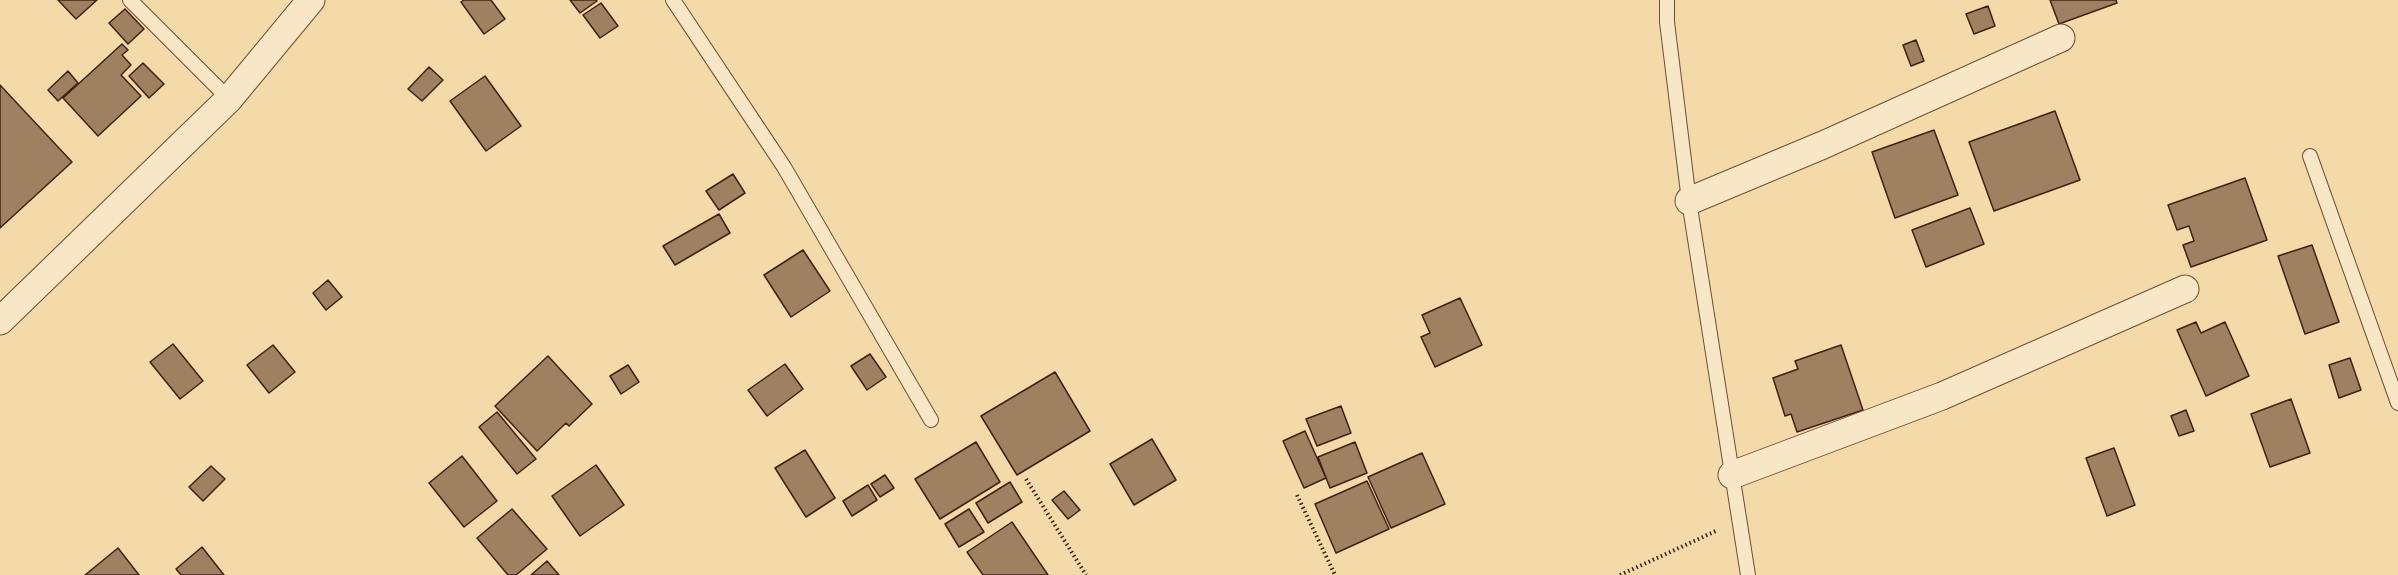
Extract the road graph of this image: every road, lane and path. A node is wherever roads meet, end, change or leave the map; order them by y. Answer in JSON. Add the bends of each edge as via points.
{"nodes":[{"id":1,"x":130,"y":0,"type":"edge"},
{"id":2,"x":673,"y":0,"type":"edge"},
{"id":3,"x":1667,"y":0,"type":"edge"},
{"id":4,"x":309,"y":1,"type":"edge"},
{"id":5,"x":2061,"y":38,"type":"dead end"},
{"id":6,"x":229,"y":99,"type":"junction"},
{"id":7,"x":2310,"y":156,"type":"dead end"},
{"id":8,"x":1689,"y":201,"type":"junction"},
{"id":9,"x":2185,"y":289,"type":"dead end"},
{"id":10,"x":0,"y":321,"type":"edge"},
{"id":11,"x":2398,"y":403,"type":"edge"},
{"id":12,"x":931,"y":420,"type":"dead end"},
{"id":13,"x":1732,"y":475,"type":"junction"},
{"id":14,"x":1026,"y":479,"type":"dead end"},
{"id":15,"x":1297,"y":495,"type":"dead end"},
{"id":16,"x":1739,"y":521,"type":"junction"},
{"id":17,"x":1086,"y":575,"type":"edge"},
{"id":18,"x":1335,"y":575,"type":"edge"},
{"id":19,"x":1620,"y":575,"type":"edge"},
{"id":20,"x":1748,"y":575,"type":"edge"}],
"edges":[{"from":1,"to":6,"type":"lane"},
{"from":2,"to":12,"type":"lane","via":[[784,167]]},
{"from":3,"to":8,"type":"lane"},
{"from":4,"to":6,"type":"street"},
{"from":5,"to":8,"type":"street"},
{"from":6,"to":10,"type":"street"},
{"from":7,"to":11,"type":"lane"},
{"from":8,"to":13,"type":"lane"},
{"from":9,"to":13,"type":"street","via":[[1942,396]]},
{"from":13,"to":16,"type":"lane"},
{"from":14,"to":17,"type":"path"},
{"from":15,"to":18,"type":"path"},
{"from":16,"to":19,"type":"path"},
{"from":16,"to":20,"type":"lane"}]}
